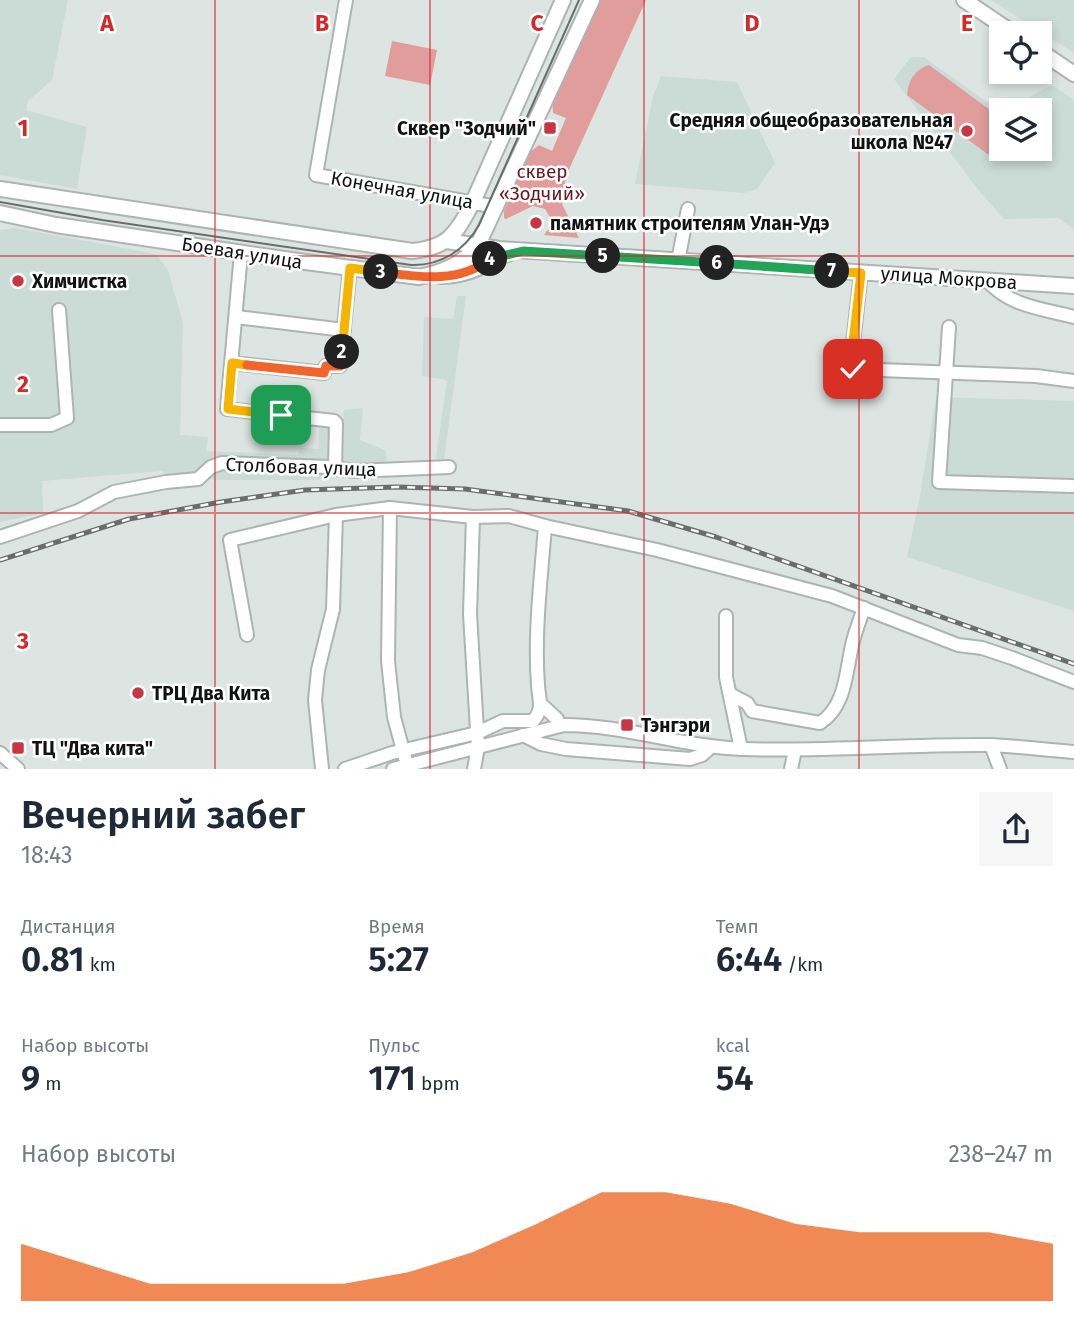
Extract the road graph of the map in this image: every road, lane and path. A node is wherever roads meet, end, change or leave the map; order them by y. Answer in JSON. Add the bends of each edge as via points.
{"nodes":[{"id":1,"x":346,"y":0,"type":"edge"},
{"id":2,"x":563,"y":0,"type":"edge"},
{"id":3,"x":592,"y":0,"type":"edge"},
{"id":4,"x":964,"y":0,"type":"edge"},
{"id":5,"x":995,"y":21,"type":"edge"},
{"id":6,"x":1052,"y":59,"type":"edge"},
{"id":7,"x":1074,"y":74,"type":"edge"},
{"id":8,"x":0,"y":188,"type":"edge"},
{"id":9,"x":473,"y":202,"type":"junction"},
{"id":10,"x":497,"y":208,"type":"junction"},
{"id":11,"x":688,"y":209,"type":"dead end"},
{"id":12,"x":0,"y":213,"type":"edge"},
{"id":13,"x":441,"y":244,"type":"junction"},
{"id":14,"x":477,"y":247,"type":"junction"},
{"id":15,"x":523,"y":251,"type":"junction"},
{"id":16,"x":241,"y":253,"type":"junction"},
{"id":17,"x":678,"y":261,"type":"junction"},
{"id":18,"x":350,"y":268,"type":"junction"},
{"id":19,"x":861,"y":273,"type":"junction"},
{"id":20,"x":419,"y":277,"type":"junction"},
{"id":21,"x":987,"y":280,"type":"junction"},
{"id":22,"x":1074,"y":286,"type":"edge"},
{"id":23,"x":59,"y":310,"type":"dead end"},
{"id":24,"x":236,"y":317,"type":"junction"},
{"id":25,"x":1074,"y":317,"type":"edge"},
{"id":26,"x":949,"y":327,"type":"dead end"},
{"id":27,"x":344,"y":330,"type":"junction"},
{"id":28,"x":232,"y":363,"type":"junction"},
{"id":29,"x":947,"y":373,"type":"junction"},
{"id":30,"x":1074,"y":381,"type":"edge"},
{"id":31,"x":0,"y":425,"type":"edge"},
{"id":32,"x":335,"y":467,"type":"junction"},
{"id":33,"x":449,"y":467,"type":"dead end"},
{"id":34,"x":1072,"y":486,"type":"dead end"},
{"id":35,"x":390,"y":508,"type":"junction"},
{"id":36,"x":336,"y":515,"type":"junction"},
{"id":37,"x":473,"y":517,"type":"junction"},
{"id":38,"x":545,"y":526,"type":"junction"},
{"id":39,"x":0,"y":537,"type":"edge"},
{"id":40,"x":864,"y":608,"type":"junction"},
{"id":41,"x":726,"y":617,"type":"dead end"},
{"id":42,"x":247,"y":635,"type":"dead end"},
{"id":43,"x":1074,"y":682,"type":"edge"},
{"id":44,"x":730,"y":694,"type":"junction"},
{"id":45,"x":542,"y":705,"type":"junction"},
{"id":46,"x":752,"y":711,"type":"junction"},
{"id":47,"x":560,"y":726,"type":"junction"},
{"id":48,"x":738,"y":730,"type":"junction"},
{"id":49,"x":477,"y":733,"type":"junction"},
{"id":50,"x":523,"y":735,"type":"junction"},
{"id":51,"x":991,"y":745,"type":"junction"},
{"id":52,"x":478,"y":747,"type":"junction"},
{"id":53,"x":711,"y":747,"type":"junction"},
{"id":54,"x":741,"y":749,"type":"junction"},
{"id":55,"x":794,"y":750,"type":"junction"},
{"id":56,"x":403,"y":751,"type":"junction"},
{"id":57,"x":1074,"y":752,"type":"edge"},
{"id":58,"x":0,"y":753,"type":"edge"},
{"id":59,"x":406,"y":767,"type":"edge"},
{"id":60,"x":18,"y":769,"type":"edge"},
{"id":61,"x":323,"y":769,"type":"edge"},
{"id":62,"x":345,"y":769,"type":"edge"},
{"id":63,"x":393,"y":769,"type":"edge"},
{"id":64,"x":474,"y":769,"type":"edge"},
{"id":65,"x":791,"y":769,"type":"edge"},
{"id":66,"x":1000,"y":769,"type":"edge"}],
"edges":[{"from":1,"to":9,"type":"street","name":"Конечная улица","via":[[316,175]]},
{"from":2,"to":9,"type":"main road"},
{"from":3,"to":10,"type":"main road"},
{"from":4,"to":5,"type":"main road"},
{"from":6,"to":7,"type":"main road"},
{"from":8,"to":13,"type":"main road","name":"Боевая улица","via":[[412,251]]},
{"from":9,"to":10,"type":"street","name":"Конечная улица"},
{"from":9,"to":13,"type":"main road","via":[[455,234]]},
{"from":10,"to":14,"type":"main road"},
{"from":10,"to":15,"type":"main road","via":[[496,233],[505,245]]},
{"from":11,"to":17,"type":"street"},
{"from":12,"to":16,"type":"main road","name":"Боевая улица"},
{"from":13,"to":14,"type":"main road","name":"улица Мокрова"},
{"from":14,"to":15,"type":"main road","name":"улица Мокрова"},
{"from":14,"to":20,"type":"main road","name":"Боевая улица","via":[[451,268]]},
{"from":15,"to":17,"type":"main road","name":"улица Мокрова"},
{"from":15,"to":20,"type":"main road","via":[[494,257],[457,276]]},
{"from":16,"to":18,"type":"main road","name":"Боевая улица"},
{"from":16,"to":24,"type":"street"},
{"from":17,"to":19,"type":"main road","name":"улица Мокрова"},
{"from":18,"to":20,"type":"main road","name":"Боевая улица"},
{"from":18,"to":27,"type":"street"},
{"from":19,"to":21,"type":"main road","name":"улица Мокрова"},
{"from":19,"to":29,"type":"street","via":[[852,367]]},
{"from":21,"to":22,"type":"main road","name":"улица Мокрова"},
{"from":21,"to":25,"type":"street","via":[[1009,299]]},
{"from":23,"to":31,"type":"street","via":[[68,418],[51,425]]},
{"from":24,"to":27,"type":"street"},
{"from":24,"to":28,"type":"street"},
{"from":26,"to":29,"type":"street"},
{"from":27,"to":28,"type":"street","via":[[340,366],[326,366],[324,373]]},
{"from":28,"to":32,"type":"street","via":[[228,409],[334,421]]},
{"from":29,"to":30,"type":"street"},
{"from":29,"to":34,"type":"street","via":[[939,482]]},
{"from":32,"to":33,"type":"street","name":"Столбовая улица","via":[[355,471]]},
{"from":32,"to":39,"type":"street","name":"Столбовая улица","via":[[215,465],[198,479],[114,492],[78,511]]},
{"from":35,"to":36,"type":"street"},
{"from":35,"to":37,"type":"street"},
{"from":35,"to":56,"type":"street","via":[[388,661]]},
{"from":36,"to":42,"type":"street","via":[[230,540]]},
{"from":36,"to":61,"type":"street","via":[[333,609],[315,700]]},
{"from":37,"to":38,"type":"street","via":[[509,516]]},
{"from":37,"to":49,"type":"street","via":[[470,614]]},
{"from":38,"to":40,"type":"street","via":[[657,550]]},
{"from":38,"to":45,"type":"street","via":[[538,603]]},
{"from":40,"to":43,"type":"street","via":[[958,645],[982,648]]},
{"from":40,"to":46,"type":"street","via":[[844,687],[829,717],[820,723]]},
{"from":41,"to":44,"type":"street"},
{"from":44,"to":46,"type":"street"},
{"from":44,"to":48,"type":"street"},
{"from":45,"to":47,"type":"street"},
{"from":45,"to":49,"type":"street","via":[[533,721],[503,721]]},
{"from":46,"to":48,"type":"street"},
{"from":47,"to":50,"type":"street"},
{"from":47,"to":53,"type":"street","via":[[589,725]]},
{"from":48,"to":54,"type":"street"},
{"from":49,"to":52,"type":"street"},
{"from":49,"to":56,"type":"street"},
{"from":50,"to":52,"type":"street"},
{"from":50,"to":53,"type":"street","via":[[566,749],[690,759]]},
{"from":51,"to":55,"type":"street"},
{"from":51,"to":57,"type":"street"},
{"from":51,"to":66,"type":"street"},
{"from":52,"to":59,"type":"street"},
{"from":52,"to":64,"type":"street"},
{"from":53,"to":54,"type":"street"},
{"from":54,"to":55,"type":"street"},
{"from":55,"to":65,"type":"street"},
{"from":56,"to":59,"type":"street"},
{"from":56,"to":62,"type":"street"},
{"from":58,"to":60,"type":"street"},
{"from":59,"to":63,"type":"street"}]}
